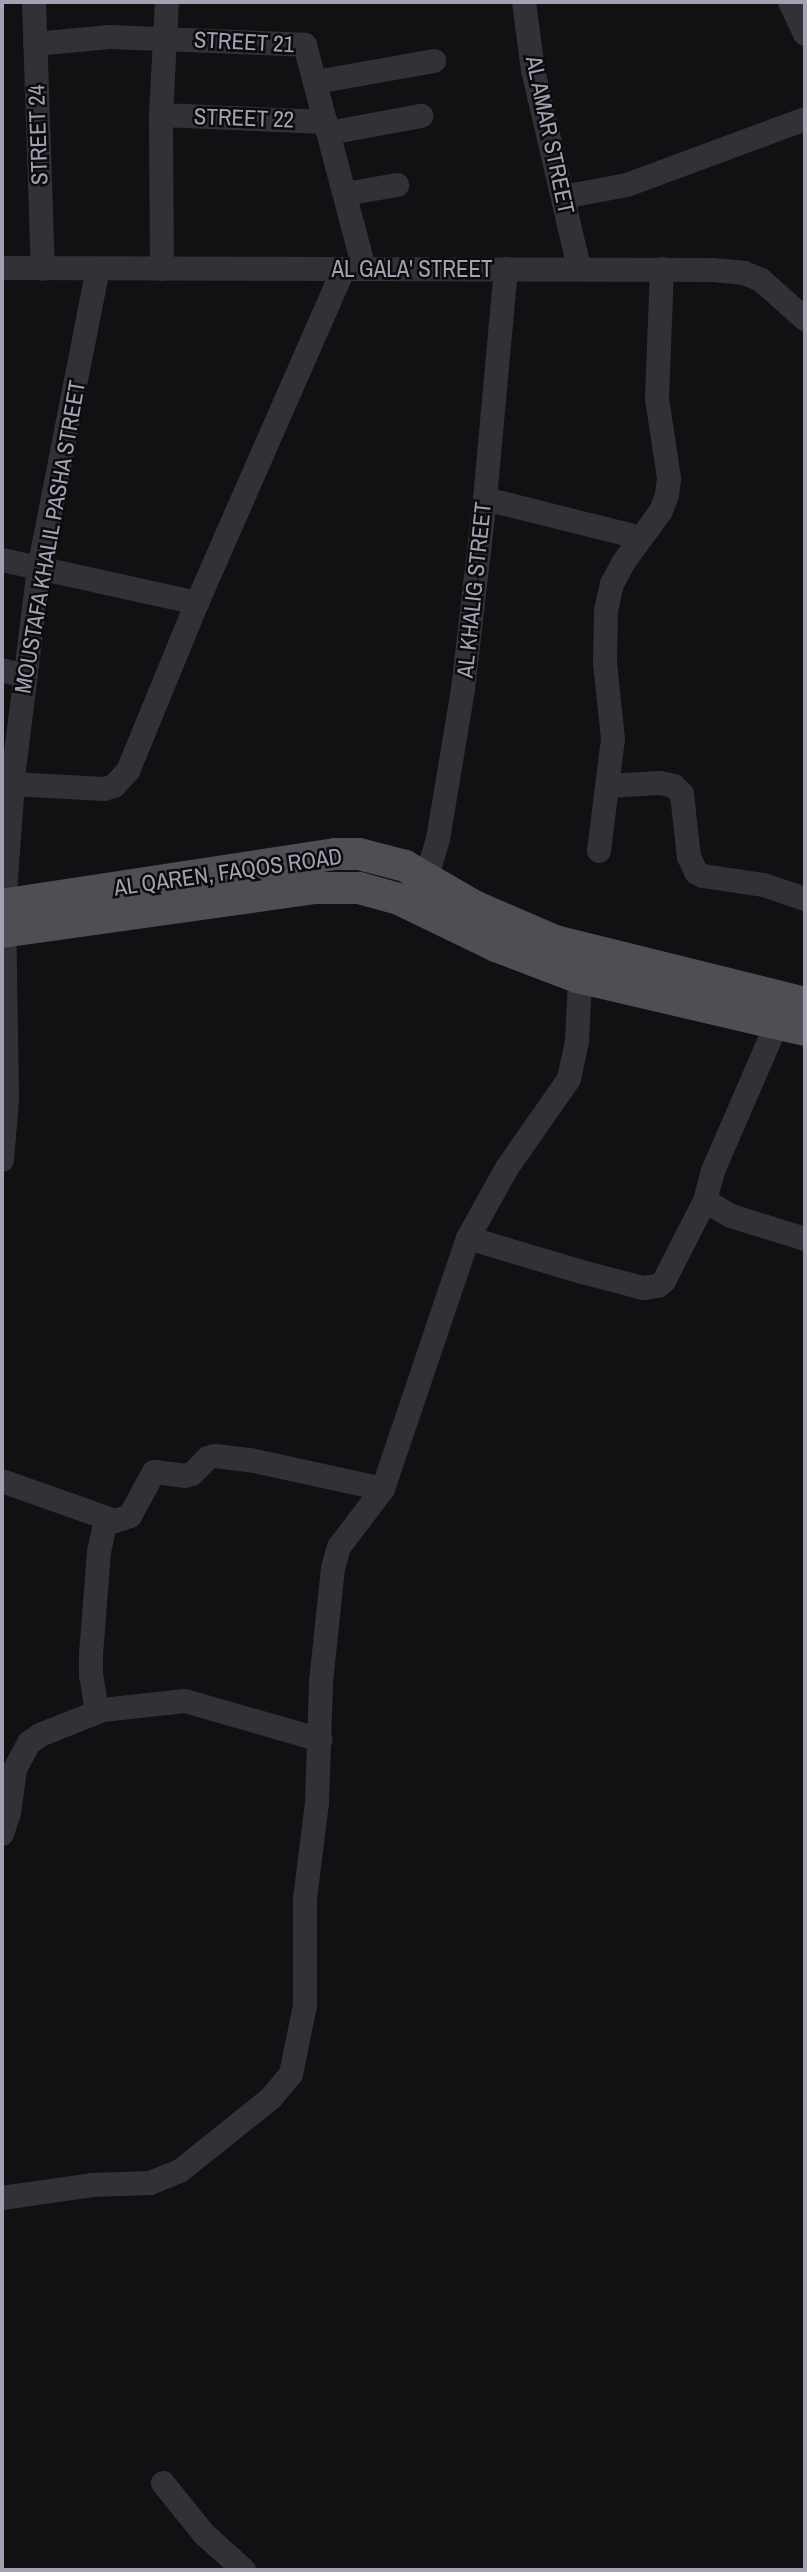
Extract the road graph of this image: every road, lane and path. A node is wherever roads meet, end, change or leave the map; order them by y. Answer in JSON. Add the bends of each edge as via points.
{"nodes":[{"id":1,"x":34,"y":2,"type":"edge"},
{"id":2,"x":167,"y":2,"type":"edge"},
{"id":3,"x":524,"y":2,"type":"edge"},
{"id":4,"x":790,"y":2,"type":"edge"},
{"id":5,"x":805,"y":34,"type":"edge"},
{"id":6,"x":164,"y":38,"type":"junction"},
{"id":7,"x":35,"y":44,"type":"junction"},
{"id":8,"x":434,"y":61,"type":"dead end"},
{"id":9,"x":316,"y":82,"type":"junction"},
{"id":10,"x":161,"y":115,"type":"junction"},
{"id":11,"x":421,"y":116,"type":"dead end"},
{"id":12,"x":805,"y":119,"type":"edge"},
{"id":13,"x":328,"y":127,"type":"junction"},
{"id":14,"x":397,"y":185,"type":"dead end"},
{"id":15,"x":345,"y":194,"type":"junction"},
{"id":16,"x":563,"y":197,"type":"junction"},
{"id":17,"x":2,"y":268,"type":"edge"},
{"id":18,"x":579,"y":268,"type":"junction"},
{"id":19,"x":43,"y":269,"type":"junction"},
{"id":20,"x":98,"y":269,"type":"junction"},
{"id":21,"x":162,"y":269,"type":"junction"},
{"id":22,"x":506,"y":269,"type":"junction"},
{"id":23,"x":662,"y":269,"type":"junction"},
{"id":24,"x":353,"y":270,"type":"junction"},
{"id":25,"x":805,"y":319,"type":"edge"},
{"id":26,"x":485,"y":499,"type":"junction"},
{"id":27,"x":641,"y":538,"type":"junction"},
{"id":28,"x":2,"y":560,"type":"edge"},
{"id":29,"x":40,"y":569,"type":"junction"},
{"id":30,"x":197,"y":603,"type":"junction"},
{"id":31,"x":13,"y":673,"type":"edge"},
{"id":32,"x":9,"y":773,"type":"edge"},
{"id":33,"x":608,"y":786,"type":"junction"},
{"id":34,"x":599,"y":852,"type":"dead end"},
{"id":35,"x":427,"y":877,"type":"junction"},
{"id":36,"x":805,"y":900,"type":"edge"},
{"id":37,"x":418,"y":908,"type":"junction"},
{"id":38,"x":3,"y":918,"type":"edge"},
{"id":39,"x":580,"y":963,"type":"junction"},
{"id":40,"x":712,"y":994,"type":"junction"},
{"id":41,"x":805,"y":1003,"type":"edge"},
{"id":42,"x":791,"y":1026,"type":"edge"},
{"id":43,"x":2,"y":1160,"type":"edge"},
{"id":44,"x":705,"y":1201,"type":"junction"},
{"id":45,"x":468,"y":1238,"type":"junction"},
{"id":46,"x":805,"y":1239,"type":"edge"},
{"id":47,"x":2,"y":1481,"type":"edge"},
{"id":48,"x":383,"y":1489,"type":"junction"},
{"id":49,"x":106,"y":1520,"type":"junction"},
{"id":50,"x":97,"y":1712,"type":"junction"},
{"id":51,"x":321,"y":1740,"type":"junction"},
{"id":52,"x":2,"y":1834,"type":"edge"},
{"id":53,"x":2,"y":2198,"type":"edge"},
{"id":54,"x":163,"y":2483,"type":"dead end"},
{"id":55,"x":244,"y":2570,"type":"edge"}],
"edges":[{"from":1,"to":7,"type":"street","name":"STREET 24"},
{"from":2,"to":6,"type":"street"},
{"from":3,"to":16,"type":"street","name":"AL AMAR STREET","via":[[533,70]]},
{"from":4,"to":5,"type":"street"},
{"from":6,"to":7,"type":"street","name":"STREET 21","via":[[98,37]]},
{"from":6,"to":9,"type":"street","name":"STREET 21","via":[[305,45]]},
{"from":6,"to":10,"type":"street"},
{"from":7,"to":19,"type":"street","name":"STREET 24"},
{"from":8,"to":9,"type":"street"},
{"from":9,"to":13,"type":"street","name":"STREET 21"},
{"from":10,"to":13,"type":"street","name":"STREET 22"},
{"from":10,"to":21,"type":"street"},
{"from":11,"to":13,"type":"street","name":"STREET 22"},
{"from":12,"to":16,"type":"street","via":[[627,185]]},
{"from":13,"to":15,"type":"street","name":"STREET 21"},
{"from":14,"to":15,"type":"street"},
{"from":15,"to":24,"type":"street","name":"STREET 21"},
{"from":16,"to":18,"type":"street","name":"AL AMAR STREET"},
{"from":17,"to":19,"type":"street","name":"AL GALA' STREET"},
{"from":18,"to":22,"type":"street","name":"AL GALA' STREET"},
{"from":18,"to":23,"type":"street","name":"AL GALA' STREET"},
{"from":19,"to":20,"type":"street","name":"AL GALA' STREET"},
{"from":20,"to":21,"type":"street","name":"AL GALA' STREET"},
{"from":20,"to":29,"type":"street","name":"MOUSTAFA KHALIL PASHA STREET"},
{"from":21,"to":24,"type":"street","name":"AL GALA' STREET"},
{"from":22,"to":24,"type":"street","name":"AL GALA' STREET"},
{"from":22,"to":26,"type":"street","name":"AL KHALIG STREET"},
{"from":23,"to":25,"type":"street","name":"AL GALA' STREET","via":[[744,273],[778,293]]},
{"from":23,"to":27,"type":"street","via":[[657,399],[668,478],[661,511]]},
{"from":24,"to":30,"type":"street"},
{"from":26,"to":27,"type":"street"},
{"from":26,"to":35,"type":"street","name":"AL KHALIG STREET","via":[[463,689],[438,839]]},
{"from":27,"to":33,"type":"street","via":[[612,584],[606,610],[605,663],[613,719]]},
{"from":28,"to":29,"type":"street"},
{"from":29,"to":30,"type":"street"},
{"from":29,"to":31,"type":"street","name":"MOUSTAFA KHALIL PASHA STREET"},
{"from":30,"to":32,"type":"street","via":[[122,780],[104,789]]},
{"from":31,"to":32,"type":"street","name":"MOUSTAFA KHALIL PASHA STREET"},
{"from":32,"to":38,"type":"street","name":"MOUSTAFA KHALIL PASHA STREET"},
{"from":33,"to":34,"type":"street"},
{"from":33,"to":36,"type":"street","via":[[674,786],[682,794],[689,857],[696,872],[764,885]]},
{"from":35,"to":37,"type":"street","name":"AL KHALIG STREET"},
{"from":35,"to":38,"type":"main road","name":"AL QAREN, FAQOS ROAD","via":[[383,859],[335,854]]},
{"from":35,"to":39,"type":"main road","name":"AL QAREN, FAQOS ROAD"},
{"from":37,"to":38,"type":"main road","name":"AL QAREN, FAQOS ROAD","via":[[359,888],[317,888]]},
{"from":37,"to":39,"type":"main road","name":"AL QAREN, FAQOS ROAD","via":[[496,946]]},
{"from":38,"to":43,"type":"street","name":"MOUSTAFA KHALIL PASHA STREET","via":[[7,1100]]},
{"from":39,"to":40,"type":"main road","name":"AL QAREN, FAQOS ROAD"},
{"from":39,"to":45,"type":"street","via":[[577,1041],[569,1079],[507,1168]]},
{"from":40,"to":41,"type":"main road","name":"AL QAREN, FAQOS ROAD"},
{"from":40,"to":42,"type":"main road","name":"AL QAREN, FAQOS ROAD"},
{"from":42,"to":44,"type":"street","via":[[713,1171]]},
{"from":44,"to":45,"type":"street","via":[[664,1281],[651,1288]]},
{"from":44,"to":46,"type":"street","via":[[732,1216]]},
{"from":45,"to":48,"type":"street"},
{"from":47,"to":49,"type":"street"},
{"from":48,"to":49,"type":"street","via":[[215,1456],[185,1476],[154,1472],[131,1516]]},
{"from":48,"to":51,"type":"street","via":[[339,1547],[333,1568],[321,1682]]},
{"from":49,"to":50,"type":"street","via":[[91,1654]]},
{"from":50,"to":51,"type":"street","via":[[185,1701]]},
{"from":50,"to":52,"type":"street","via":[[29,1743],[15,1769]]},
{"from":51,"to":53,"type":"street","via":[[305,1911],[305,2006],[291,2074],[271,2098],[180,2171],[150,2183],[92,2185]]},
{"from":54,"to":55,"type":"street","via":[[204,2534]]}]}
